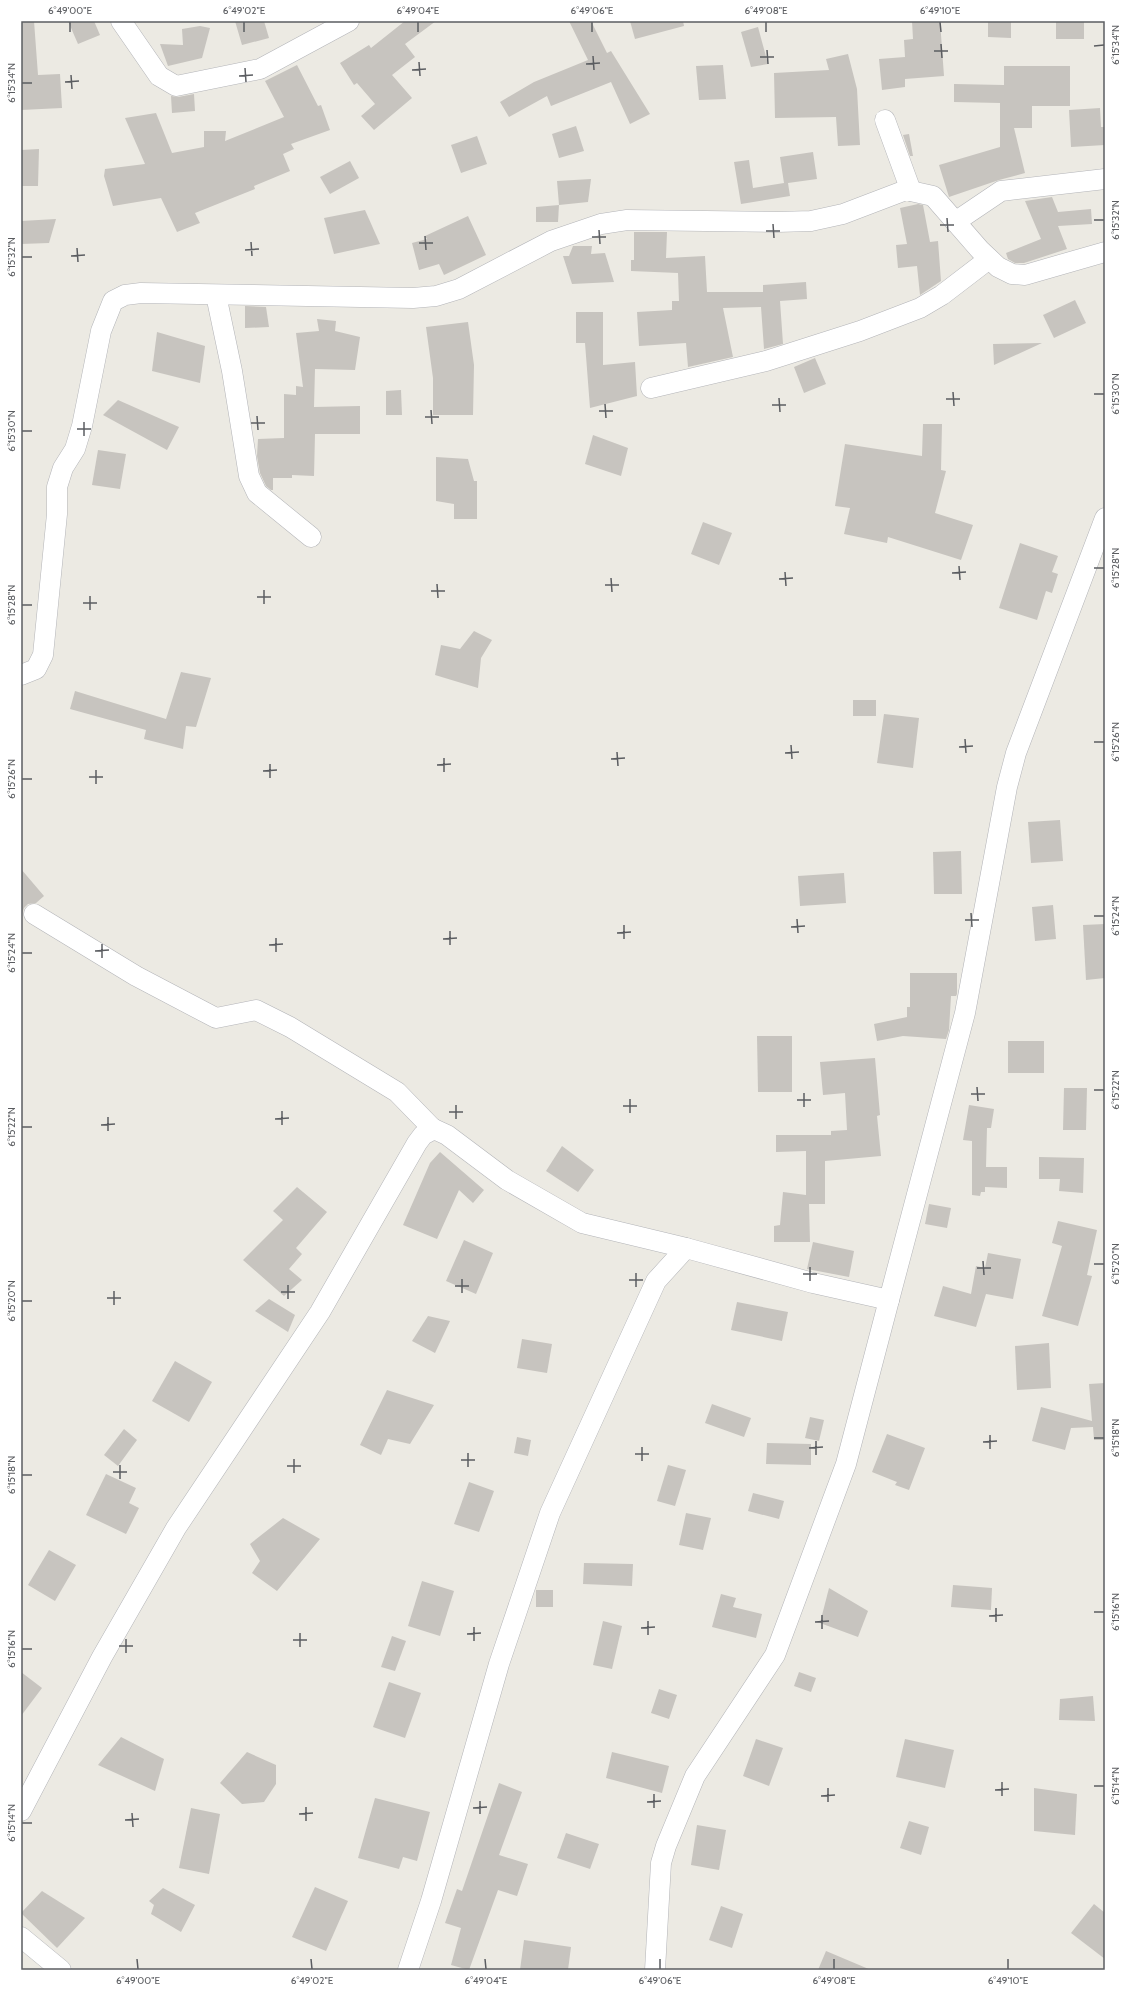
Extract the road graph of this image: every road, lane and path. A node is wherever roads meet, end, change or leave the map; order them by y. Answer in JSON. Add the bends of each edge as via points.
{"nodes":[{"id":1,"x":121,"y":21,"type":"edge"},
{"id":2,"x":348,"y":21,"type":"edge"},
{"id":3,"x":885,"y":120,"type":"dead end"},
{"id":4,"x":1105,"y":179,"type":"edge"},
{"id":5,"x":911,"y":190,"type":"junction"},
{"id":6,"x":955,"y":222,"type":"junction"},
{"id":7,"x":1105,"y":252,"type":"edge"},
{"id":8,"x":989,"y":259,"type":"junction"},
{"id":9,"x":216,"y":295,"type":"junction"},
{"id":10,"x":651,"y":388,"type":"dead end"},
{"id":11,"x":1105,"y":518,"type":"edge"},
{"id":12,"x":311,"y":537,"type":"dead end"},
{"id":13,"x":21,"y":675,"type":"edge"},
{"id":14,"x":34,"y":914,"type":"dead end"},
{"id":15,"x":433,"y":1129,"type":"junction"},
{"id":16,"x":686,"y":1248,"type":"junction"},
{"id":17,"x":889,"y":1300,"type":"junction"},
{"id":18,"x":21,"y":1811,"type":"edge"},
{"id":19,"x":21,"y":1936,"type":"edge"},
{"id":20,"x":61,"y":1970,"type":"edge"},
{"id":21,"x":408,"y":1970,"type":"edge"},
{"id":22,"x":655,"y":1970,"type":"edge"}],
"edges":[{"from":1,"to":2,"type":"street","via":[[159,76],[176,86],[260,68]]},
{"from":3,"to":5,"type":"street"},
{"from":4,"to":6,"type":"street","via":[[1002,191]]},
{"from":5,"to":6,"type":"street","via":[[933,196]]},
{"from":5,"to":9,"type":"street","via":[[894,193],[843,214],[811,221],[627,220],[601,224],[551,241],[460,289],[436,296],[413,298]]},
{"from":6,"to":8,"type":"street"},
{"from":7,"to":8,"type":"street","via":[[1025,274],[1012,274]]},
{"from":8,"to":10,"type":"street","via":[[942,295],[920,308],[860,331],[766,361]]},
{"from":9,"to":12,"type":"street","via":[[249,476],[257,493]]},
{"from":9,"to":13,"type":"street","via":[[141,293],[125,295],[113,301],[101,331],[82,426],[75,449],[63,468],[57,487],[57,514],[43,655],[36,669]]},
{"from":11,"to":17,"type":"street","via":[[1016,753],[1007,787],[965,1013]]},
{"from":14,"to":15,"type":"street","via":[[136,976],[216,1018],[256,1010],[290,1027],[397,1092]]},
{"from":15,"to":16,"type":"street","via":[[447,1134],[507,1180],[582,1223]]},
{"from":15,"to":18,"type":"street","via":[[423,1135],[417,1143],[320,1312],[176,1528],[102,1658]]},
{"from":16,"to":17,"type":"street","via":[[813,1283]]},
{"from":16,"to":21,"type":"street","via":[[656,1281],[550,1513],[499,1664],[431,1901]]},
{"from":17,"to":22,"type":"street","via":[[846,1464],[775,1655],[695,1776],[666,1846],[662,1862]]},
{"from":19,"to":20,"type":"street"}]}
